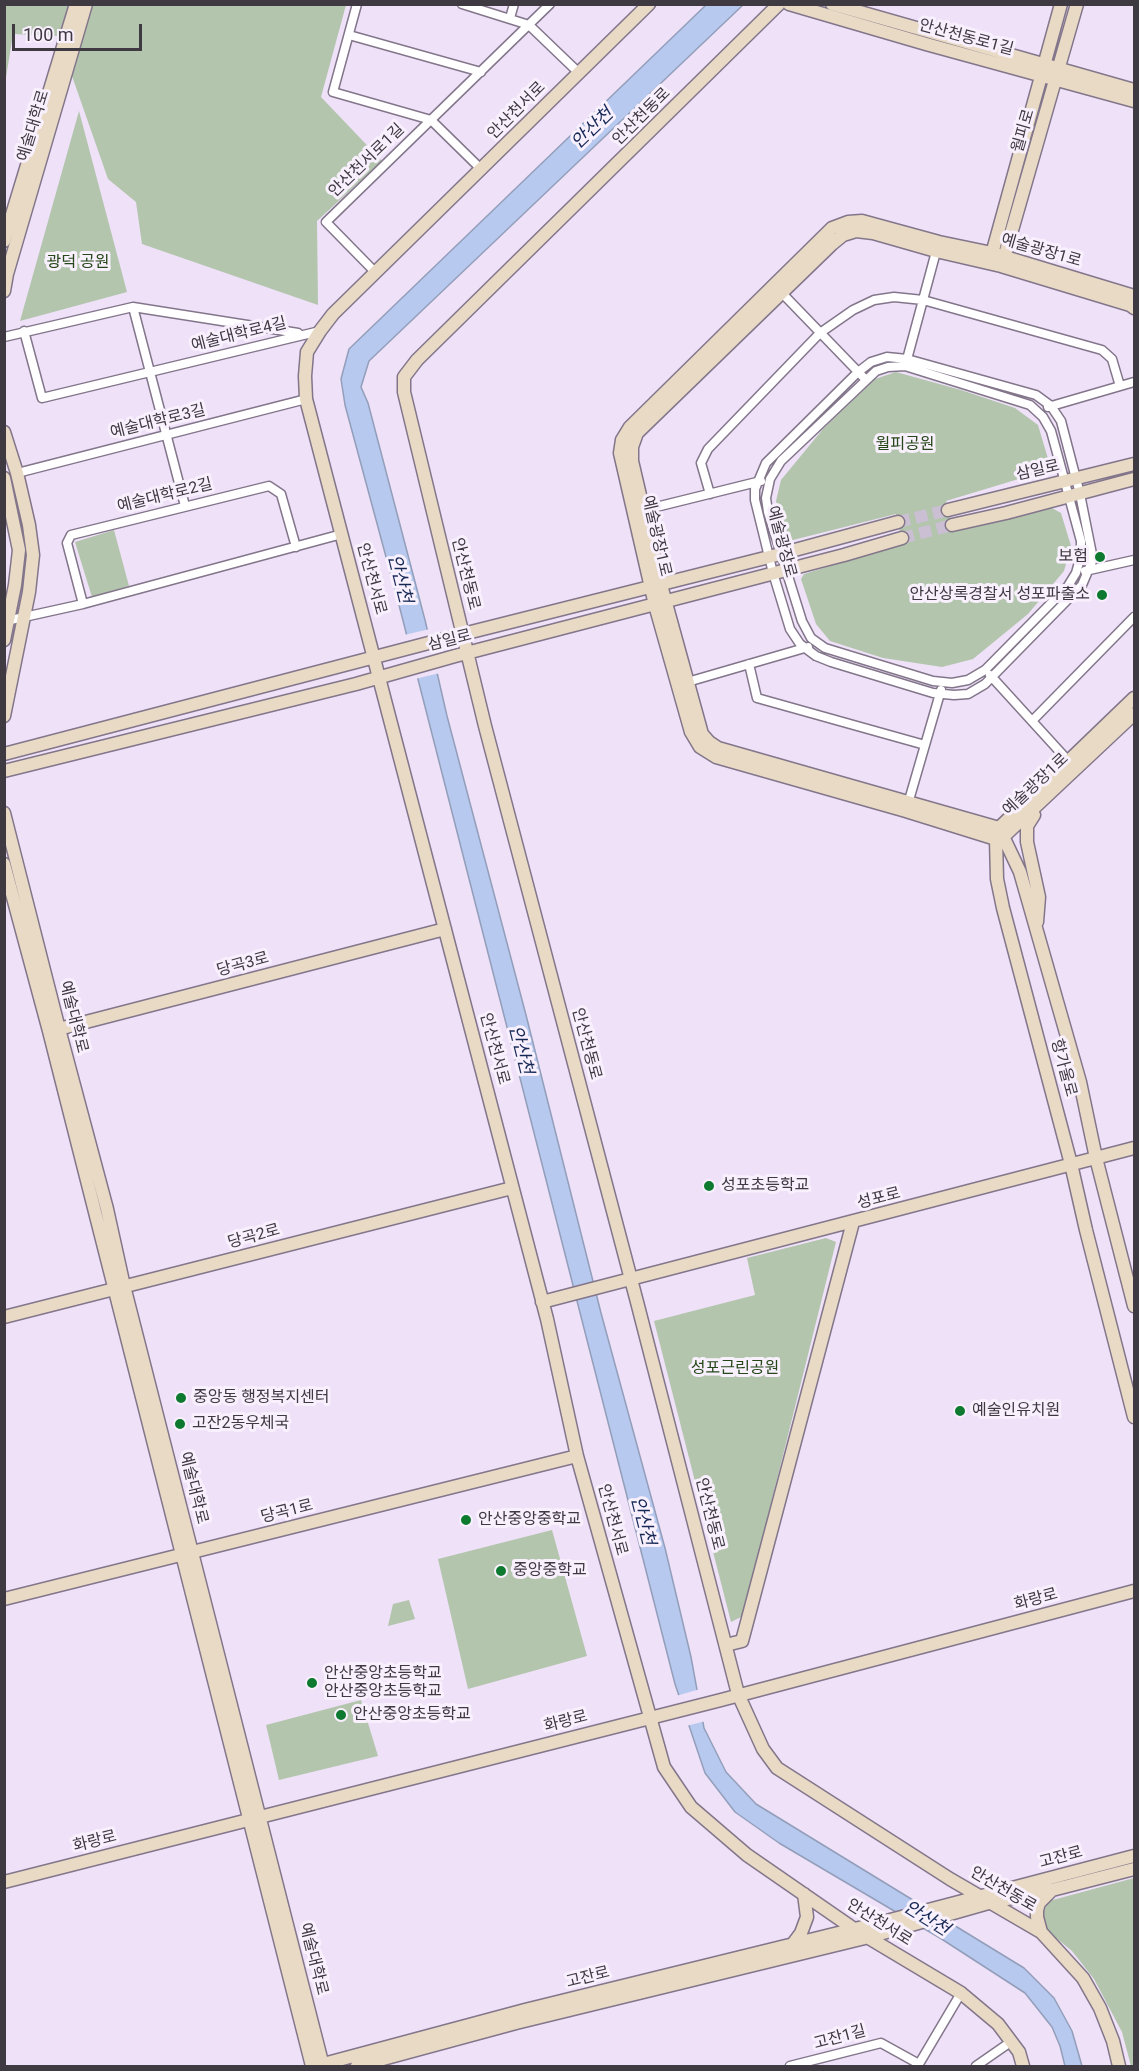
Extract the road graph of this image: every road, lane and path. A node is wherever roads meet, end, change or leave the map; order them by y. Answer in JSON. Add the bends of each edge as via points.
{"nodes":[{"id":1,"x":76,"y":4,"type":"edge"},
{"id":2,"x":86,"y":4,"type":"edge"},
{"id":3,"x":357,"y":4,"type":"edge"},
{"id":4,"x":462,"y":4,"type":"edge"},
{"id":5,"x":514,"y":4,"type":"edge"},
{"id":6,"x":550,"y":4,"type":"edge"},
{"id":7,"x":649,"y":4,"type":"edge"},
{"id":8,"x":779,"y":4,"type":"edge"},
{"id":9,"x":789,"y":4,"type":"edge"},
{"id":10,"x":831,"y":4,"type":"edge"},
{"id":11,"x":1061,"y":4,"type":"edge"},
{"id":12,"x":1077,"y":4,"type":"edge"},
{"id":13,"x":510,"y":18,"type":"junction"},
{"id":14,"x":530,"y":25,"type":"junction"},
{"id":15,"x":349,"y":35,"type":"junction"},
{"id":16,"x":1043,"y":70,"type":"junction"},
{"id":17,"x":481,"y":72,"type":"junction"},
{"id":18,"x":579,"y":73,"type":"junction"},
{"id":19,"x":1058,"y":74,"type":"junction"},
{"id":20,"x":1134,"y":90,"type":"edge"},
{"id":21,"x":1134,"y":101,"type":"edge"},
{"id":22,"x":432,"y":120,"type":"junction"},
{"id":23,"x":482,"y":170,"type":"junction"},
{"id":24,"x":4,"y":241,"type":"edge"},
{"id":25,"x":938,"y":246,"type":"junction"},
{"id":26,"x":997,"y":259,"type":"junction"},
{"id":27,"x":376,"y":273,"type":"junction"},
{"id":28,"x":778,"y":289,"type":"junction"},
{"id":29,"x":4,"y":291,"type":"edge"},
{"id":30,"x":1134,"y":296,"type":"edge"},
{"id":31,"x":923,"y":300,"type":"junction"},
{"id":32,"x":134,"y":307,"type":"junction"},
{"id":33,"x":1134,"y":308,"type":"edge"},
{"id":34,"x":320,"y":331,"type":"junction"},
{"id":35,"x":24,"y":332,"type":"junction"},
{"id":36,"x":820,"y":333,"type":"junction"},
{"id":37,"x":303,"y":334,"type":"junction"},
{"id":38,"x":4,"y":337,"type":"edge"},
{"id":39,"x":906,"y":363,"type":"junction"},
{"id":40,"x":858,"y":372,"type":"junction"},
{"id":41,"x":151,"y":373,"type":"junction"},
{"id":42,"x":866,"y":380,"type":"junction"},
{"id":43,"x":1134,"y":382,"type":"edge"},
{"id":44,"x":1120,"y":386,"type":"junction"},
{"id":45,"x":306,"y":399,"type":"junction"},
{"id":46,"x":1051,"y":406,"type":"junction"},
{"id":47,"x":1036,"y":411,"type":"junction"},
{"id":48,"x":4,"y":432,"type":"edge"},
{"id":49,"x":166,"y":435,"type":"junction"},
{"id":50,"x":1134,"y":464,"type":"edge"},
{"id":51,"x":11,"y":475,"type":"edge"},
{"id":52,"x":770,"y":479,"type":"junction"},
{"id":53,"x":1134,"y":479,"type":"edge"},
{"id":54,"x":1069,"y":481,"type":"junction"},
{"id":55,"x":758,"y":482,"type":"junction"},
{"id":56,"x":710,"y":494,"type":"junction"},
{"id":57,"x":1074,"y":496,"type":"junction"},
{"id":58,"x":185,"y":506,"type":"junction"},
{"id":59,"x":948,"y":510,"type":"tunnel mouth"},
{"id":60,"x":639,"y":512,"type":"junction"},
{"id":61,"x":898,"y":522,"type":"tunnel mouth"},
{"id":62,"x":951,"y":525,"type":"tunnel mouth"},
{"id":63,"x":342,"y":534,"type":"junction"},
{"id":64,"x":902,"y":538,"type":"tunnel mouth"},
{"id":65,"x":296,"y":547,"type":"junction"},
{"id":66,"x":775,"y":556,"type":"junction"},
{"id":67,"x":1134,"y":560,"type":"edge"},
{"id":68,"x":1089,"y":570,"type":"junction"},
{"id":69,"x":779,"y":572,"type":"junction"},
{"id":70,"x":1076,"y":573,"type":"junction"},
{"id":71,"x":656,"y":586,"type":"junction"},
{"id":72,"x":660,"y":603,"type":"junction"},
{"id":73,"x":83,"y":604,"type":"junction"},
{"id":74,"x":24,"y":617,"type":"junction"},
{"id":75,"x":1134,"y":617,"type":"edge"},
{"id":76,"x":6,"y":621,"type":"edge"},
{"id":77,"x":463,"y":634,"type":"junction"},
{"id":78,"x":4,"y":640,"type":"edge"},
{"id":79,"x":819,"y":644,"type":"junction"},
{"id":80,"x":806,"y":647,"type":"junction"},
{"id":81,"x":461,"y":655,"type":"junction"},
{"id":82,"x":375,"y":658,"type":"junction"},
{"id":83,"x":749,"y":664,"type":"junction"},
{"id":84,"x":985,"y":670,"type":"junction"},
{"id":85,"x":380,"y":677,"type":"junction"},
{"id":86,"x":992,"y":677,"type":"junction"},
{"id":87,"x":943,"y":682,"type":"junction"},
{"id":88,"x":683,"y":683,"type":"junction"},
{"id":89,"x":939,"y":694,"type":"junction"},
{"id":90,"x":1134,"y":698,"type":"edge"},
{"id":91,"x":1134,"y":714,"type":"edge"},
{"id":92,"x":4,"y":716,"type":"edge"},
{"id":93,"x":1032,"y":722,"type":"junction"},
{"id":94,"x":925,"y":745,"type":"junction"},
{"id":95,"x":4,"y":754,"type":"edge"},
{"id":96,"x":1073,"y":766,"type":"junction"},
{"id":97,"x":4,"y":771,"type":"edge"},
{"id":98,"x":1045,"y":799,"type":"junction"},
{"id":99,"x":907,"y":806,"type":"junction"},
{"id":100,"x":4,"y":813,"type":"edge"},
{"id":101,"x":1000,"y":834,"type":"junction"},
{"id":102,"x":4,"y":864,"type":"edge"},
{"id":103,"x":1036,"y":927,"type":"junction"},
{"id":104,"x":445,"y":929,"type":"junction"},
{"id":105,"x":54,"y":1030,"type":"junction"},
{"id":106,"x":1134,"y":1148,"type":"edge"},
{"id":107,"x":1096,"y":1158,"type":"junction"},
{"id":108,"x":1071,"y":1164,"type":"junction"},
{"id":109,"x":512,"y":1188,"type":"junction"},
{"id":110,"x":853,"y":1222,"type":"junction"},
{"id":111,"x":631,"y":1280,"type":"junction"},
{"id":112,"x":119,"y":1287,"type":"junction"},
{"id":113,"x":542,"y":1302,"type":"junction"},
{"id":114,"x":1134,"y":1306,"type":"edge"},
{"id":115,"x":4,"y":1317,"type":"edge"},
{"id":116,"x":1134,"y":1417,"type":"edge"},
{"id":117,"x":577,"y":1456,"type":"junction"},
{"id":118,"x":188,"y":1554,"type":"junction"},
{"id":119,"x":1134,"y":1591,"type":"edge"},
{"id":120,"x":4,"y":1599,"type":"edge"},
{"id":121,"x":726,"y":1645,"type":"junction"},
{"id":122,"x":738,"y":1695,"type":"junction"},
{"id":123,"x":649,"y":1718,"type":"junction"},
{"id":124,"x":255,"y":1819,"type":"junction"},
{"id":125,"x":1134,"y":1856,"type":"edge"},
{"id":126,"x":1134,"y":1869,"type":"edge"},
{"id":127,"x":4,"y":1882,"type":"edge"},
{"id":128,"x":1052,"y":1890,"type":"junction"},
{"id":129,"x":804,"y":1894,"type":"junction"},
{"id":130,"x":981,"y":1896,"type":"junction"},
{"id":131,"x":992,"y":1902,"type":"junction"},
{"id":132,"x":967,"y":1905,"type":"junction"},
{"id":133,"x":854,"y":1929,"type":"junction"},
{"id":134,"x":870,"y":1931,"type":"junction"},
{"id":135,"x":1041,"y":1932,"type":"junction"},
{"id":136,"x":792,"y":1944,"type":"junction"},
{"id":137,"x":960,"y":1993,"type":"junction"},
{"id":138,"x":1012,"y":2041,"type":"junction"},
{"id":139,"x":921,"y":2065,"type":"edge"},
{"id":140,"x":318,"y":2066,"type":"edge"},
{"id":141,"x":357,"y":2067,"type":"edge"},
{"id":142,"x":790,"y":2067,"type":"edge"},
{"id":143,"x":976,"y":2067,"type":"edge"},
{"id":144,"x":1023,"y":2067,"type":"edge"},
{"id":145,"x":1119,"y":2067,"type":"edge"}],
"edges":[{"from":1,"to":24,"type":"street","name":"예술대학로"},
{"from":2,"to":29,"type":"street","name":"예술대학로"},
{"from":3,"to":15,"type":"street"},
{"from":4,"to":13,"type":"street"},
{"from":5,"to":13,"type":"street"},
{"from":6,"to":14,"type":"street","name":"안산천서로1길"},
{"from":7,"to":18,"type":"street","name":"안산천서로"},
{"from":8,"to":77,"type":"street","name":"안산천동로","via":[[404,377],[408,413]]},
{"from":9,"to":16,"type":"street","name":"안산천동로1길","via":[[926,44]]},
{"from":10,"to":16,"type":"street","name":"안산천동로1길"},
{"from":11,"to":16,"type":"street","name":"월피로"},
{"from":12,"to":19,"type":"street","name":"월피로"},
{"from":13,"to":14,"type":"street"},
{"from":14,"to":17,"type":"street","name":"안산천서로1길"},
{"from":14,"to":18,"type":"street"},
{"from":15,"to":17,"type":"street"},
{"from":15,"to":22,"type":"street","via":[[333,92]]},
{"from":16,"to":19,"type":"street","name":"안산천동로1길"},
{"from":16,"to":26,"type":"street","name":"월피로"},
{"from":17,"to":22,"type":"street","name":"안산천서로1길"},
{"from":18,"to":23,"type":"street","name":"안산천서로"},
{"from":19,"to":20,"type":"street","name":"안산천동로1길"},
{"from":19,"to":21,"type":"street","name":"안산천동로1길"},
{"from":19,"to":26,"type":"street","name":"월피로"},
{"from":22,"to":23,"type":"street"},
{"from":22,"to":27,"type":"street","name":"안산천서로1길","via":[[326,222]]},
{"from":23,"to":27,"type":"street","name":"안산천서로"},
{"from":25,"to":26,"type":"street","name":"예술광장1로"},
{"from":25,"to":28,"type":"street","name":"예술광장1로","via":[[856,231],[843,235]]},
{"from":25,"to":31,"type":"street"},
{"from":26,"to":30,"type":"street","name":"예술광장1로"},
{"from":26,"to":33,"type":"street","name":"예술광장1로"},
{"from":27,"to":34,"type":"street","name":"안산천서로"},
{"from":28,"to":36,"type":"street"},
{"from":28,"to":60,"type":"street","name":"예술광장1로","via":[[637,434],[632,461]]},
{"from":31,"to":36,"type":"street","via":[[874,300]]},
{"from":31,"to":39,"type":"street"},
{"from":31,"to":44,"type":"street","via":[[1102,350],[1112,359]]},
{"from":32,"to":35,"type":"street","name":"예술대학로4길"},
{"from":32,"to":37,"type":"street","name":"예술대학로4길"},
{"from":32,"to":41,"type":"street"},
{"from":34,"to":37,"type":"street"},
{"from":34,"to":45,"type":"street","name":"안산천서로","via":[[307,352]]},
{"from":35,"to":38,"type":"street","name":"예술대학로4길"},
{"from":35,"to":41,"type":"street","name":"예술대학로4길","via":[[42,398]]},
{"from":36,"to":40,"type":"street"},
{"from":36,"to":56,"type":"street","via":[[708,449],[701,463]]},
{"from":37,"to":41,"type":"street","name":"예술대학로4길"},
{"from":39,"to":40,"type":"street","via":[[887,357]]},
{"from":39,"to":42,"type":"street","via":[[876,371]]},
{"from":39,"to":46,"type":"street","via":[[1036,395]]},
{"from":39,"to":47,"type":"street","via":[[1030,405]]},
{"from":40,"to":42,"type":"street"},
{"from":40,"to":55,"type":"street","via":[[766,464]]},
{"from":41,"to":49,"type":"street"},
{"from":42,"to":52,"type":"street","via":[[781,461]]},
{"from":43,"to":44,"type":"street"},
{"from":44,"to":46,"type":"street"},
{"from":45,"to":49,"type":"street","name":"예술대학로3길"},
{"from":45,"to":63,"type":"street","name":"안산천서로"},
{"from":46,"to":47,"type":"street"},
{"from":46,"to":54,"type":"street","via":[[1061,421]]},
{"from":47,"to":54,"type":"street","via":[[1051,431]]},
{"from":48,"to":51,"type":"street"},
{"from":49,"to":51,"type":"street","name":"예술대학로3길"},
{"from":49,"to":58,"type":"street"},
{"from":50,"to":54,"type":"street","name":"삼일로"},
{"from":51,"to":74,"type":"street","via":[[28,525],[33,555]]},
{"from":51,"to":76,"type":"street","via":[[19,550]]},
{"from":52,"to":55,"type":"street"},
{"from":52,"to":66,"type":"street","name":"예술광장로","via":[[766,498]]},
{"from":53,"to":57,"type":"street","name":"삼일로"},
{"from":54,"to":57,"type":"street"},
{"from":54,"to":59,"type":"street","name":"삼일로"},
{"from":55,"to":56,"type":"street"},
{"from":55,"to":66,"type":"street","name":"예술광장로","via":[[755,500]]},
{"from":56,"to":60,"type":"street"},
{"from":57,"to":62,"type":"street","name":"삼일로"},
{"from":57,"to":68,"type":"street","via":[[1093,559]]},
{"from":57,"to":70,"type":"street","via":[[1081,555]]},
{"from":58,"to":65,"type":"street","name":"예술대학로2길","via":[[268,486],[282,494]]},
{"from":58,"to":73,"type":"street","name":"예술대학로2길","via":[[71,535],[67,543]]},
{"from":60,"to":71,"type":"street","name":"예술광장1로"},
{"from":61,"to":66,"type":"street","name":"삼일로"},
{"from":63,"to":65,"type":"street"},
{"from":63,"to":82,"type":"street","name":"안산천서로"},
{"from":64,"to":69,"type":"street","name":"삼일로"},
{"from":65,"to":73,"type":"street"},
{"from":66,"to":69,"type":"street","name":"예술광장로"},
{"from":66,"to":71,"type":"street","name":"삼일로"},
{"from":67,"to":68,"type":"street"},
{"from":68,"to":70,"type":"street"},
{"from":68,"to":86,"type":"street","name":"예술광장로","via":[[1082,585]]},
{"from":69,"to":72,"type":"street","name":"삼일로"},
{"from":69,"to":79,"type":"street","name":"예술광장로","via":[[811,638]]},
{"from":69,"to":80,"type":"street","name":"예술광장로","via":[[790,629]]},
{"from":70,"to":84,"type":"street","via":[[1068,586]]},
{"from":71,"to":72,"type":"street","name":"예술광장1로"},
{"from":71,"to":77,"type":"street","name":"삼일로"},
{"from":72,"to":81,"type":"street","name":"삼일로"},
{"from":72,"to":88,"type":"street","name":"예술광장1로"},
{"from":73,"to":74,"type":"street"},
{"from":74,"to":76,"type":"street"},
{"from":74,"to":92,"type":"street"},
{"from":75,"to":93,"type":"street"},
{"from":76,"to":78,"type":"street"},
{"from":77,"to":81,"type":"street","name":"안산천동로"},
{"from":77,"to":82,"type":"street","name":"삼일로"},
{"from":79,"to":80,"type":"street"},
{"from":79,"to":87,"type":"street"},
{"from":80,"to":83,"type":"street"},
{"from":80,"to":89,"type":"street","name":"예술광장로","via":[[831,663]]},
{"from":81,"to":85,"type":"street","name":"삼일로"},
{"from":81,"to":111,"type":"street","name":"안산천동로"},
{"from":82,"to":85,"type":"street","name":"안산천서로"},
{"from":82,"to":95,"type":"street","name":"삼일로"},
{"from":83,"to":88,"type":"street"},
{"from":83,"to":94,"type":"street","via":[[757,698]]},
{"from":84,"to":86,"type":"street"},
{"from":84,"to":87,"type":"street","via":[[968,681]]},
{"from":85,"to":97,"type":"street","name":"삼일로"},
{"from":85,"to":104,"type":"street","name":"안산천서로"},
{"from":86,"to":89,"type":"street","name":"예술광장로","via":[[968,693]]},
{"from":86,"to":93,"type":"street"},
{"from":87,"to":89,"type":"street"},
{"from":88,"to":99,"type":"street","name":"예술광장1로","via":[[702,734],[718,748]]},
{"from":89,"to":94,"type":"street"},
{"from":90,"to":96,"type":"street","name":"예술광장1로"},
{"from":91,"to":96,"type":"street","name":"예술광장1로"},
{"from":93,"to":96,"type":"street"},
{"from":94,"to":99,"type":"street"},
{"from":96,"to":98,"type":"street","name":"예술광장1로"},
{"from":96,"to":101,"type":"street","name":"예술광장1로"},
{"from":98,"to":101,"type":"street","name":"예술광장1로"},
{"from":98,"to":103,"type":"street","name":"항가울로","via":[[1027,826],[1029,858],[1040,906]]},
{"from":99,"to":101,"type":"street","name":"예술광장1로"},
{"from":100,"to":105,"type":"street","name":"예술대학로"},
{"from":101,"to":103,"type":"street","name":"항가울로","via":[[1020,872]]},
{"from":101,"to":108,"type":"street","name":"항가울로","via":[[997,879],[1003,908]]},
{"from":102,"to":105,"type":"street","name":"예술대학로"},
{"from":103,"to":107,"type":"street","name":"항가울로","via":[[1080,1082]]},
{"from":104,"to":105,"type":"street","name":"당곡3로"},
{"from":104,"to":109,"type":"street","name":"안산천서로"},
{"from":105,"to":112,"type":"street","name":"예술대학로"},
{"from":106,"to":107,"type":"street","name":"성포로"},
{"from":107,"to":108,"type":"street","name":"성포로"},
{"from":107,"to":114,"type":"street","name":"항가울로"},
{"from":108,"to":110,"type":"street","name":"성포로"},
{"from":108,"to":116,"type":"street","name":"항가울로"},
{"from":109,"to":112,"type":"street","name":"당곡2로"},
{"from":109,"to":113,"type":"street","name":"안산천서로"},
{"from":110,"to":111,"type":"street","name":"성포로"},
{"from":110,"to":121,"type":"street","via":[[742,1641]]},
{"from":111,"to":113,"type":"street","name":"성포로"},
{"from":111,"to":121,"type":"street","name":"안산천동로"},
{"from":112,"to":115,"type":"street","name":"당곡2로"},
{"from":112,"to":118,"type":"street","name":"예술대학로"},
{"from":113,"to":117,"type":"street","name":"안산천서로"},
{"from":117,"to":118,"type":"street","name":"당곡1로"},
{"from":117,"to":123,"type":"street","name":"안산천서로"},
{"from":118,"to":120,"type":"street","name":"당곡1로"},
{"from":118,"to":124,"type":"street","name":"예술대학로"},
{"from":119,"to":122,"type":"street","name":"화랑로"},
{"from":121,"to":122,"type":"street","name":"안산천동로"},
{"from":122,"to":123,"type":"street","name":"화랑로"},
{"from":122,"to":130,"type":"street","name":"안산천동로","via":[[763,1749],[777,1768]]},
{"from":123,"to":124,"type":"street","name":"화랑로"},
{"from":123,"to":129,"type":"street","name":"안산천서로","via":[[664,1767],[691,1807],[747,1855]]},
{"from":124,"to":127,"type":"street","name":"화랑로"},
{"from":124,"to":140,"type":"street","name":"예술대학로"},
{"from":125,"to":130,"type":"street","name":"고잔로"},
{"from":126,"to":128,"type":"street","name":"고잔로"},
{"from":128,"to":131,"type":"street","name":"고잔로"},
{"from":128,"to":135,"type":"street","via":[[1037,1910]]},
{"from":129,"to":133,"type":"street","name":"안산천서로"},
{"from":129,"to":136,"type":"street","via":[[807,1917]]},
{"from":130,"to":131,"type":"street","name":"안산천동로"},
{"from":130,"to":132,"type":"street","name":"고잔로"},
{"from":131,"to":132,"type":"street","name":"고잔로"},
{"from":131,"to":135,"type":"street","name":"안산천동로"},
{"from":132,"to":134,"type":"street"},
{"from":132,"to":134,"type":"street","name":"고잔로","via":[[884,1932]]},
{"from":133,"to":134,"type":"street","name":"안산천서로"},
{"from":133,"to":136,"type":"street","name":"고잔로"},
{"from":134,"to":137,"type":"street","name":"안산천서로"},
{"from":134,"to":141,"type":"street","name":"고잔로"},
{"from":135,"to":145,"type":"street","name":"안산천동로","via":[[1083,1978],[1100,2008]]},
{"from":136,"to":140,"type":"street","name":"고잔로"},
{"from":137,"to":138,"type":"street","name":"안산천서로"},
{"from":137,"to":139,"type":"street","name":"고잔1길"},
{"from":138,"to":143,"type":"street"},
{"from":138,"to":144,"type":"street","name":"안산천서로"},
{"from":139,"to":142,"type":"street","name":"고잔1길","via":[[881,2043]]}]}
